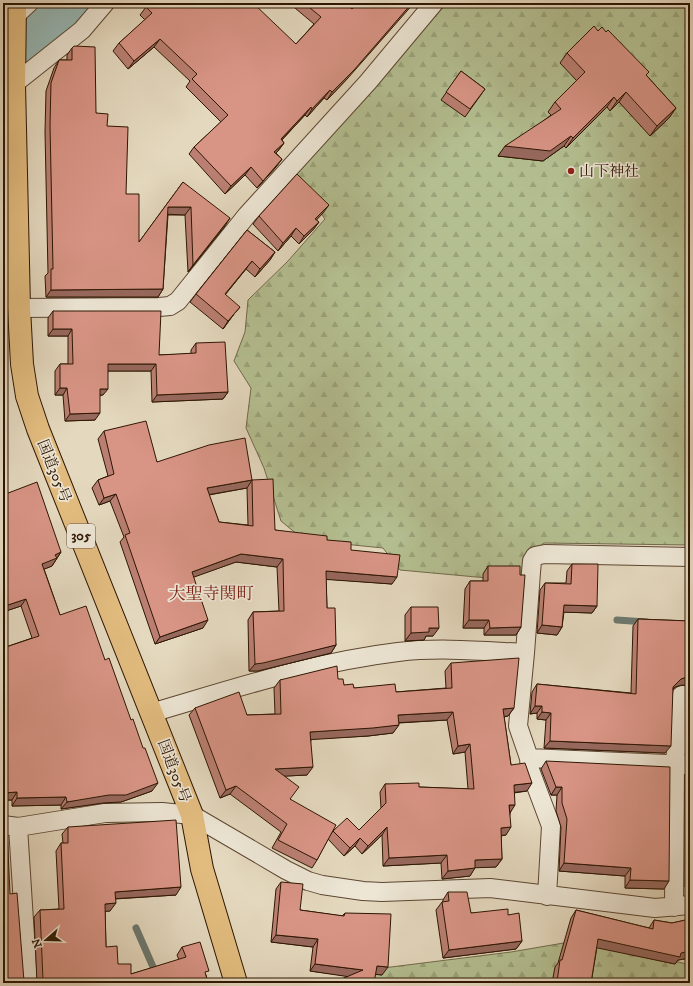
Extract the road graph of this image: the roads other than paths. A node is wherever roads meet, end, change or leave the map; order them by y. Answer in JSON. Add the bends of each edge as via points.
{"nodes":[{"id":1,"x":105,"y":3,"type":"edge"},
{"id":2,"x":434,"y":3,"type":"edge"},
{"id":3,"x":15,"y":15,"type":"edge"},
{"id":4,"x":10,"y":82,"type":"edge"},
{"id":5,"x":18,"y":308,"type":"junction"},
{"id":6,"x":690,"y":557,"type":"edge"},
{"id":7,"x":525,"y":653,"type":"junction"},
{"id":8,"x":690,"y":695,"type":"edge"},
{"id":9,"x":151,"y":713,"type":"junction"},
{"id":10,"x":529,"y":758,"type":"junction"},
{"id":11,"x":682,"y":765,"type":"edge"},
{"id":12,"x":192,"y":816,"type":"junction"},
{"id":13,"x":11,"y":826,"type":"edge"},
{"id":14,"x":547,"y":896,"type":"junction"},
{"id":15,"x":682,"y":906,"type":"edge"},
{"id":16,"x":28,"y":983,"type":"edge"},
{"id":17,"x":236,"y":983,"type":"edge"}],
"edges":[{"from":1,"to":4,"type":"street","via":[[82,30]]},
{"from":2,"to":5,"type":"street","via":[[368,82],[247,215],[178,301],[170,306],[158,307]]},
{"from":3,"to":4,"type":"highway","name":"国道305号","number":"305"},
{"from":4,"to":5,"type":"highway","name":"国道305号","number":"305"},
{"from":5,"to":9,"type":"highway","name":"国道305号","number":"305","via":[[27,396]]},
{"from":6,"to":7,"type":"street","via":[[545,554],[535,556],[532,561]]},
{"from":7,"to":9,"type":"street","via":[[472,650],[400,652],[335,661]]},
{"from":7,"to":10,"type":"street","via":[[518,726]]},
{"from":8,"to":11,"type":"street","via":[[682,695],[677,699]]},
{"from":9,"to":12,"type":"highway","name":"国道305号","number":"305"},
{"from":10,"to":11,"type":"street"},
{"from":10,"to":14,"type":"street","via":[[530,770],[551,826]]},
{"from":11,"to":15,"type":"street"},
{"from":12,"to":13,"type":"street","via":[[162,812],[104,813]]},
{"from":12,"to":14,"type":"street","via":[[286,870],[322,885],[363,892],[490,888]]},
{"from":12,"to":17,"type":"highway","name":"国道305号","number":"305","via":[[202,869]]},
{"from":13,"to":16,"type":"street"},
{"from":14,"to":15,"type":"street","via":[[655,908]]}]}
